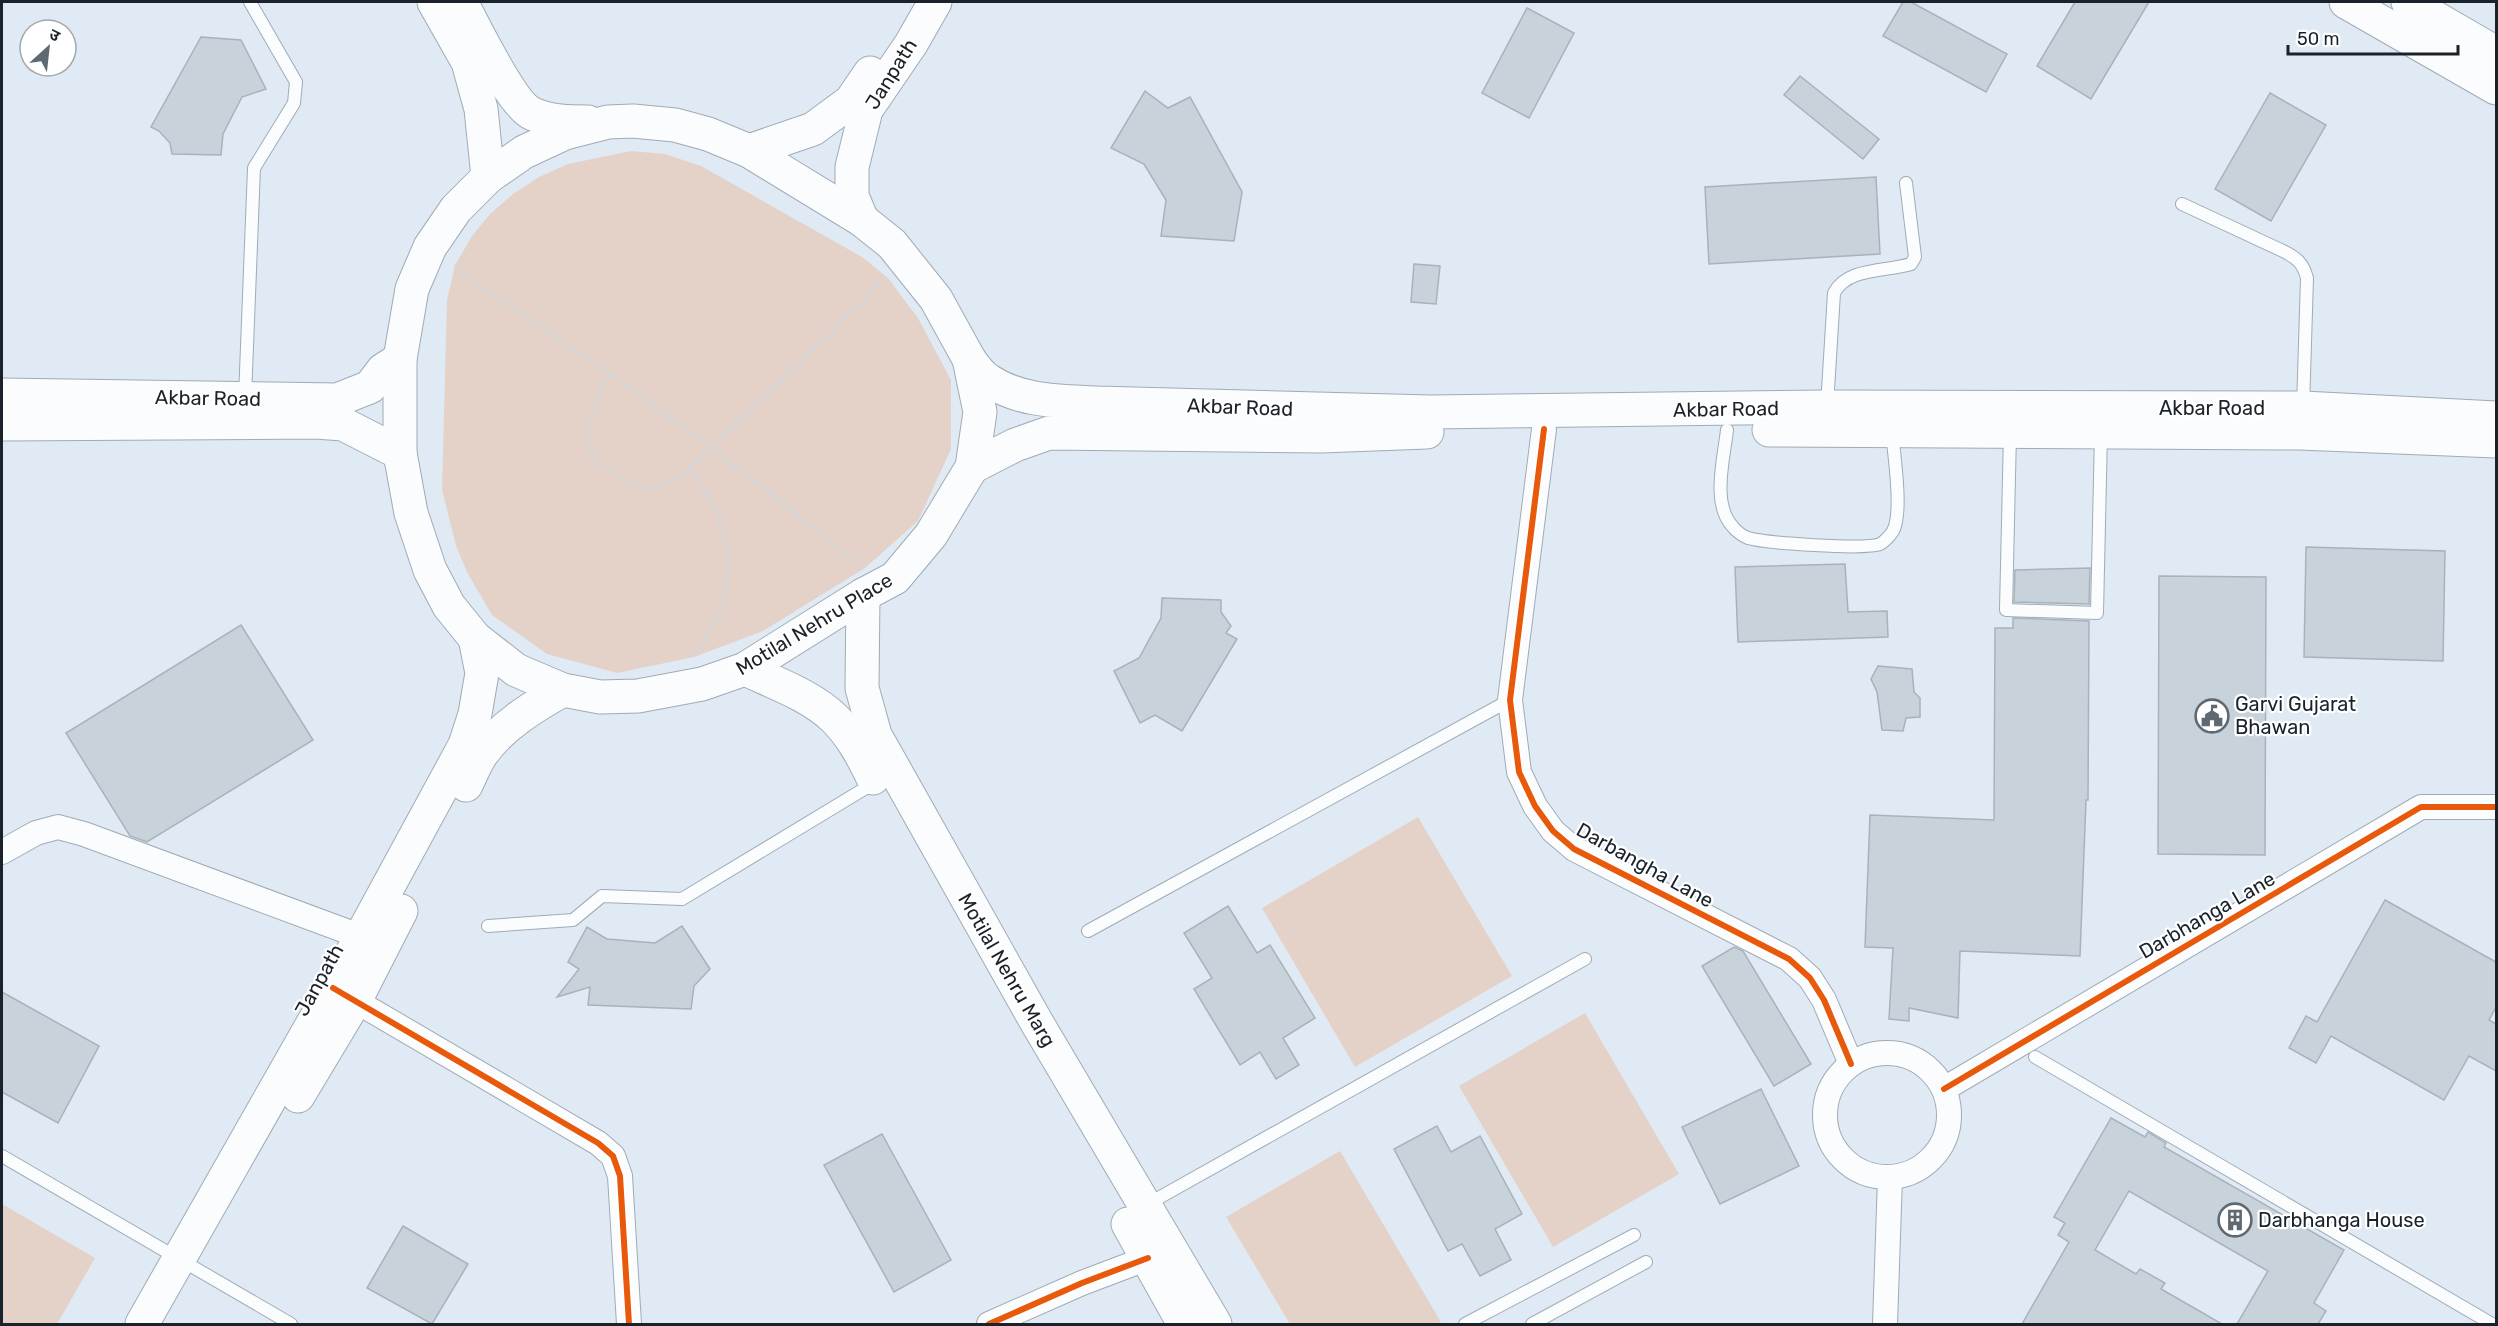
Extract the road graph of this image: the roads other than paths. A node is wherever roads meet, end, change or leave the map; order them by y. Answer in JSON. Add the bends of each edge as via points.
{"nodes":[{"id":1,"x":250,"y":2,"type":"edge"},
{"id":2,"x":434,"y":2,"type":"edge"},
{"id":3,"x":462,"y":2,"type":"edge"},
{"id":4,"x":911,"y":2,"type":"edge"},
{"id":5,"x":935,"y":2,"type":"edge"},
{"id":6,"x":2346,"y":2,"type":"edge"},
{"id":7,"x":2408,"y":2,"type":"edge"},
{"id":8,"x":2496,"y":53,"type":"edge"},
{"id":9,"x":2496,"y":88,"type":"edge"},
{"id":10,"x":608,"y":122,"type":"junction"},
{"id":11,"x":749,"y":151,"type":"junction"},
{"id":12,"x":488,"y":177,"type":"junction"},
{"id":13,"x":1906,"y":183,"type":"dead end"},
{"id":14,"x":2182,"y":204,"type":"dead end"},
{"id":15,"x":862,"y":220,"type":"junction"},
{"id":16,"x":400,"y":359,"type":"junction"},
{"id":17,"x":969,"y":359,"type":"junction"},
{"id":18,"x":2,"y":395,"type":"edge"},
{"id":19,"x":245,"y":399,"type":"junction"},
{"id":20,"x":1827,"y":407,"type":"junction"},
{"id":21,"x":2496,"y":418,"type":"edge"},
{"id":22,"x":2302,"y":421,"type":"junction"},
{"id":23,"x":2,"y":424,"type":"edge"},
{"id":24,"x":1544,"y":429,"type":"junction"},
{"id":25,"x":1727,"y":430,"type":"junction"},
{"id":26,"x":1892,"y":431,"type":"junction"},
{"id":27,"x":2010,"y":432,"type":"junction"},
{"id":28,"x":2101,"y":432,"type":"junction"},
{"id":29,"x":2496,"y":441,"type":"edge"},
{"id":30,"x":400,"y":453,"type":"junction"},
{"id":31,"x":972,"y":467,"type":"junction"},
{"id":32,"x":864,"y":582,"type":"junction"},
{"id":33,"x":475,"y":638,"type":"junction"},
{"id":34,"x":746,"y":669,"type":"junction"},
{"id":35,"x":563,"y":690,"type":"junction"},
{"id":36,"x":1510,"y":700,"type":"junction"},
{"id":37,"x":876,"y":782,"type":"junction"},
{"id":38,"x":2496,"y":807,"type":"edge"},
{"id":39,"x":2,"y":852,"type":"edge"},
{"id":40,"x":488,"y":926,"type":"dead end"},
{"id":41,"x":1088,"y":931,"type":"dead end"},
{"id":42,"x":362,"y":937,"type":"junction"},
{"id":43,"x":1585,"y":959,"type":"dead end"},
{"id":44,"x":344,"y":994,"type":"junction"},
{"id":45,"x":2035,"y":1057,"type":"dead end"},
{"id":46,"x":1851,"y":1064,"type":"junction"},
{"id":47,"x":1944,"y":1089,"type":"junction"},
{"id":48,"x":2,"y":1156,"type":"edge"},
{"id":49,"x":1890,"y":1178,"type":"junction"},
{"id":50,"x":1134,"y":1212,"type":"junction"},
{"id":51,"x":1634,"y":1235,"type":"dead end"},
{"id":52,"x":1148,"y":1258,"type":"junction"},
{"id":53,"x":1646,"y":1262,"type":"dead end"},
{"id":54,"x":187,"y":1265,"type":"junction"},
{"id":55,"x":142,"y":1324,"type":"edge"},
{"id":56,"x":161,"y":1324,"type":"edge"},
{"id":57,"x":291,"y":1324,"type":"edge"},
{"id":58,"x":628,"y":1324,"type":"edge"},
{"id":59,"x":989,"y":1324,"type":"edge"},
{"id":60,"x":1184,"y":1324,"type":"edge"},
{"id":61,"x":1215,"y":1324,"type":"edge"},
{"id":62,"x":1465,"y":1324,"type":"edge"},
{"id":63,"x":1532,"y":1324,"type":"edge"},
{"id":64,"x":1885,"y":1324,"type":"edge"},
{"id":65,"x":2492,"y":1324,"type":"edge"}],
"edges":[{"from":1,"to":19,"type":"lane","via":[[296,82],[294,103],[254,168]]},
{"from":2,"to":12,"type":"main road","via":[[468,62],[481,109]]},
{"from":3,"to":10,"type":"main road","via":[[511,90],[531,114],[558,122]]},
{"from":4,"to":11,"type":"main road","name":"Janpath","via":[[851,101],[813,129]]},
{"from":5,"to":15,"type":"main road","name":"Janpath","via":[[866,110],[852,167],[852,196]]},
{"from":6,"to":9,"type":"main road"},
{"from":7,"to":8,"type":"main road"},
{"from":10,"to":11,"type":"main road","name":"Motilal Nehru Place","via":[[675,125]]},
{"from":10,"to":12,"type":"main road","name":"Motilal Nehru Place","via":[[565,133],[524,152]]},
{"from":11,"to":15,"type":"main road","name":"Motilal Nehru Place"},
{"from":12,"to":16,"type":"main road","name":"Motilal Nehru Place","via":[[456,209],[430,247],[412,289]]},
{"from":13,"to":20,"type":"lane","via":[[1916,257],[1911,264],[1860,274],[1839,284],[1834,293]]},
{"from":14,"to":22,"type":"lane","via":[[2283,250],[2304,266],[2307,278]]},
{"from":15,"to":17,"type":"main road","name":"Motilal Nehru Place","via":[[892,244],[936,299]]},
{"from":16,"to":19,"type":"main road","name":"Akbar Road","via":[[383,370],[370,387],[337,400]]},
{"from":16,"to":30,"type":"main road","name":"Motilal Nehru Place"},
{"from":17,"to":20,"type":"main road","name":"Akbar Road","via":[[986,379],[1012,393],[1051,401],[1431,412]]},
{"from":17,"to":31,"type":"main road","name":"Motilal Nehru Place","via":[[980,412]]},
{"from":18,"to":19,"type":"main road","name":"Akbar Road"},
{"from":20,"to":22,"type":"main road","name":"Akbar Road"},
{"from":21,"to":22,"type":"main road","name":"Akbar Road"},
{"from":22,"to":28,"type":"main road","name":"Akbar Road"},
{"from":22,"to":29,"type":"main road","name":"Akbar Road"},
{"from":23,"to":30,"type":"main road","name":"Akbar Road","via":[[316,422],[343,424]]},
{"from":24,"to":25,"type":"main road","name":"Akbar Road"},
{"from":24,"to":31,"type":"main road","name":"Akbar Road","via":[[1321,435],[1049,433]]},
{"from":24,"to":36,"type":"street","name":"Darbangha Lane"},
{"from":25,"to":26,"type":"main road","name":"Akbar Road"},
{"from":25,"to":26,"type":"lane","via":[[1721,492],[1723,512],[1733,527],[1746,537],[1767,541],[1863,547],[1882,543],[1892,533],[1898,518]]},
{"from":26,"to":27,"type":"main road","name":"Akbar Road"},
{"from":27,"to":28,"type":"main road","name":"Akbar Road"},
{"from":27,"to":28,"type":"lane","via":[[2006,610],[2097,613]]},
{"from":30,"to":33,"type":"main road","name":"Motilal Nehru Place","via":[[411,513],[430,570],[449,606]]},
{"from":31,"to":32,"type":"main road","name":"Motilal Nehru Place","via":[[931,535],[895,578]]},
{"from":32,"to":34,"type":"main road","name":"Motilal Nehru Place"},
{"from":32,"to":50,"type":"main road","name":"Motilal Nehru Marg","via":[[862,688],[875,735],[1014,982]]},
{"from":33,"to":35,"type":"main road","name":"Motilal Nehru Place","via":[[516,670]]},
{"from":33,"to":42,"type":"main road","name":"Janpath","via":[[482,673],[465,745]]},
{"from":34,"to":35,"type":"main road","name":"Motilal Nehru Place","via":[[702,684],[638,696],[600,697]]},
{"from":34,"to":37,"type":"main road","name":"Motilal Nehru Marg","via":[[835,718],[856,745]]},
{"from":35,"to":44,"type":"main road","name":"Janpath","via":[[508,727],[482,754]]},
{"from":36,"to":41,"type":"lane"},
{"from":36,"to":46,"type":"street","name":"Darbangha Lane","via":[[1519,772],[1535,806],[1553,831],[1574,849],[1789,959],[1810,978],[1824,1000]]},
{"from":37,"to":40,"type":"lane","via":[[682,899],[602,896],[573,920]]},
{"from":37,"to":50,"type":"main road","name":"Motilal Nehru Marg"},
{"from":38,"to":47,"type":"street","name":"Darbhanga Lane","via":[[2421,807]]},
{"from":39,"to":42,"type":"street","via":[[36,833],[58,827]]},
{"from":42,"to":44,"type":"main road","name":"Janpath"},
{"from":43,"to":50,"type":"lane"},
{"from":44,"to":54,"type":"main road","name":"Janpath"},
{"from":44,"to":58,"type":"street","via":[[598,1143],[613,1156],[620,1176]]},
{"from":45,"to":65,"type":"lane"},
{"from":46,"to":47,"type":"street","via":[[1884,1052],[1908,1056],[1930,1069]]},
{"from":46,"to":49,"type":"street","via":[[1840,1072],[1827,1094],[1824,1118],[1829,1142],[1844,1162],[1866,1175]]},
{"from":47,"to":49,"type":"street","via":[[1950,1112],[1947,1137],[1934,1158],[1914,1172]]},
{"from":48,"to":54,"type":"lane"},
{"from":49,"to":64,"type":"street"},
{"from":50,"to":52,"type":"main road","name":"Motilal Nehru Marg"},
{"from":50,"to":61,"type":"main road","name":"Motilal Nehru Marg"},
{"from":51,"to":62,"type":"lane"},
{"from":52,"to":59,"type":"street"},
{"from":52,"to":60,"type":"main road","name":"Motilal Nehru Marg"},
{"from":53,"to":63,"type":"lane"},
{"from":54,"to":55,"type":"main road","name":"Janpath"},
{"from":54,"to":56,"type":"main road","name":"Janpath"},
{"from":54,"to":57,"type":"lane"}]}
